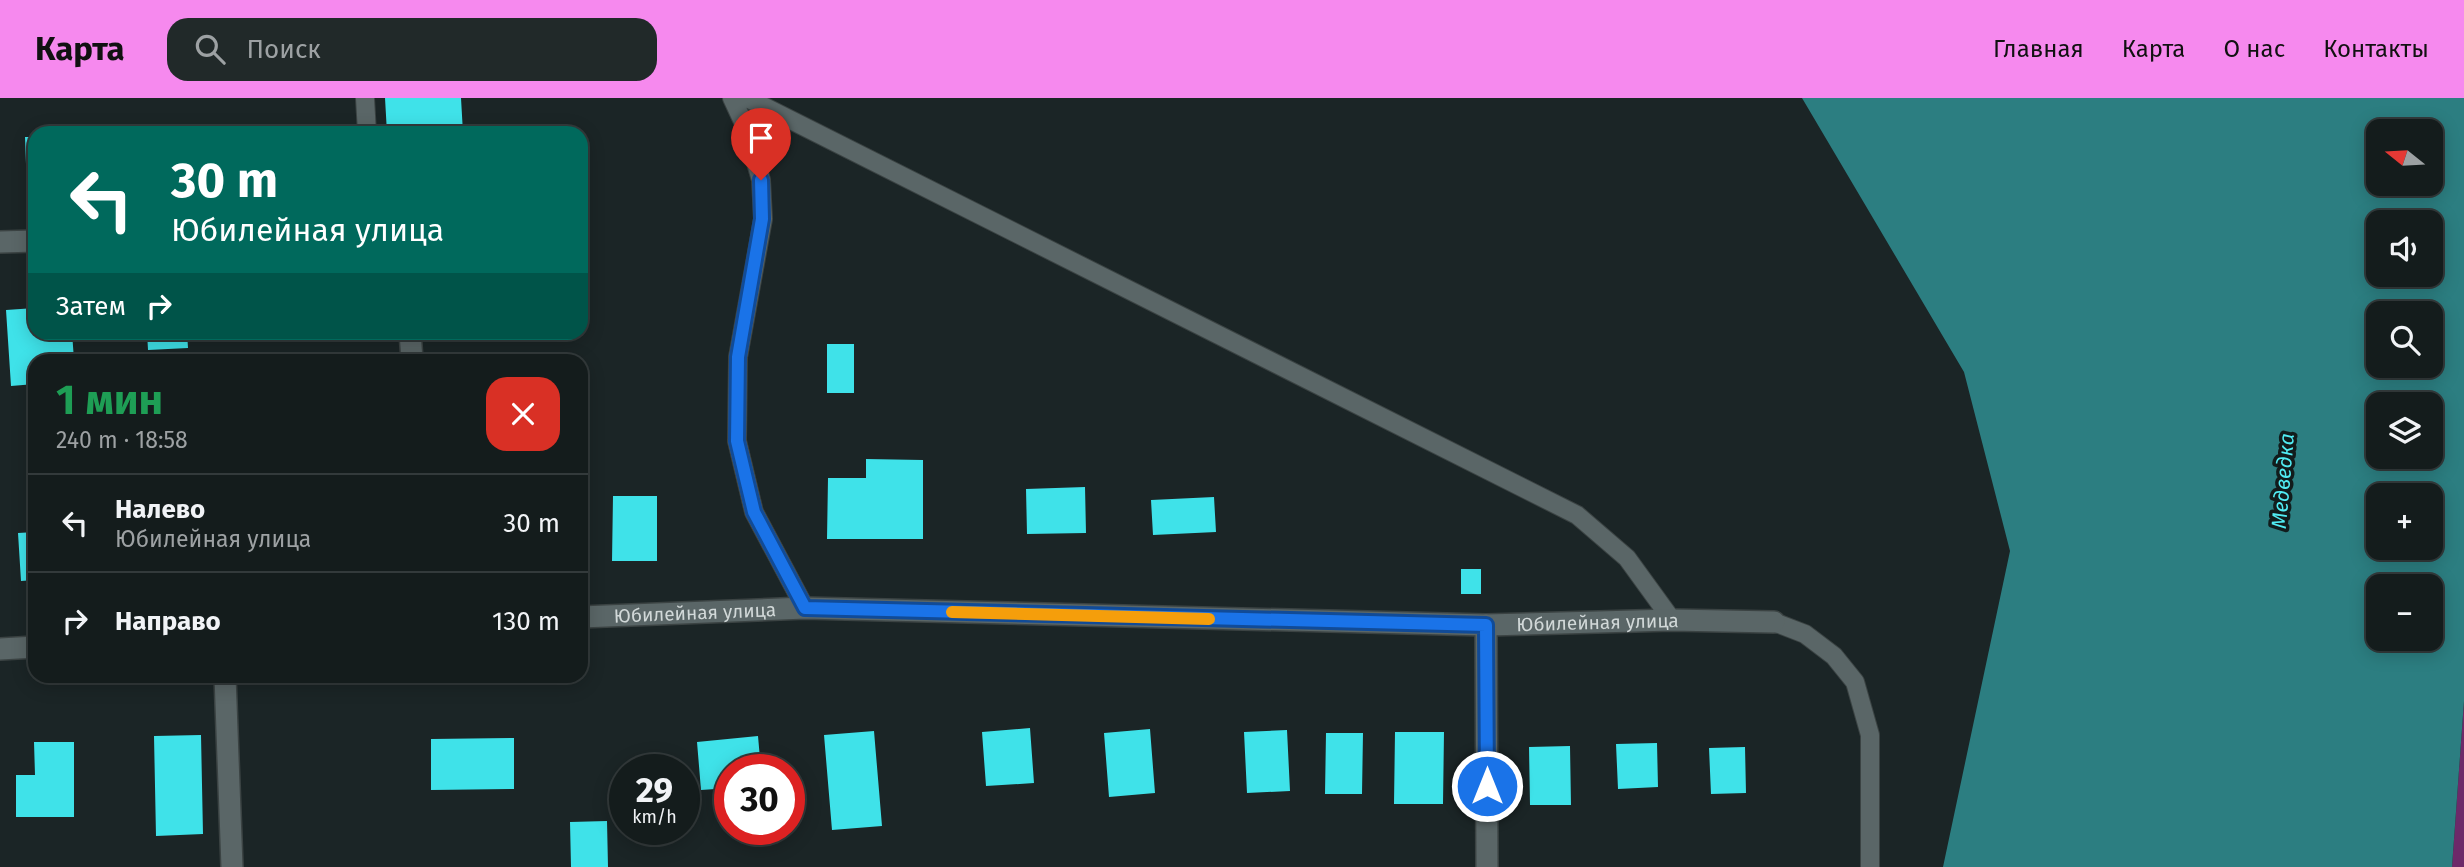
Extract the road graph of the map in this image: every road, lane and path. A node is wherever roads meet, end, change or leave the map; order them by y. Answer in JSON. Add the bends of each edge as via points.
{"nodes":[{"id":1,"x":365,"y":98,"type":"edge"},
{"id":2,"x":732,"y":98,"type":"edge"},
{"id":3,"x":747,"y":98,"type":"edge"},
{"id":4,"x":367,"y":126,"type":"edge"},
{"id":5,"x":28,"y":241,"type":"edge"},
{"id":6,"x":0,"y":242,"type":"edge"},
{"id":7,"x":805,"y":608,"type":"junction"},
{"id":8,"x":588,"y":617,"type":"edge"},
{"id":9,"x":1672,"y":620,"type":"junction"},
{"id":10,"x":1774,"y":622,"type":"joint"},
{"id":11,"x":1486,"y":625,"type":"junction"},
{"id":12,"x":28,"y":647,"type":"edge"},
{"id":13,"x":0,"y":649,"type":"edge"},
{"id":14,"x":225,"y":683,"type":"edge"},
{"id":15,"x":232,"y":867,"type":"edge"},
{"id":16,"x":1487,"y":867,"type":"edge"},
{"id":17,"x":1870,"y":867,"type":"edge"}],
"edges":[{"from":1,"to":4,"type":"lane"},
{"from":2,"to":7,"type":"lane","via":[[761,180],[762,219],[738,357],[737,441],[754,512]]},
{"from":3,"to":9,"type":"lane","via":[[1577,514],[1627,558]]},
{"from":5,"to":6,"type":"street"},
{"from":7,"to":8,"type":"street","name":"Юбилейная улица"},
{"from":7,"to":11,"type":"street","name":"Юбилейная улица"},
{"from":9,"to":10,"type":"street","name":"Юбилейная улица"},
{"from":9,"to":11,"type":"street","name":"Юбилейная улица"},
{"from":10,"to":17,"type":"lane","via":[[1805,634],[1834,656],[1855,682],[1870,735]]},
{"from":11,"to":16,"type":"street"},
{"from":12,"to":13,"type":"street"},
{"from":14,"to":15,"type":"street"}]}
